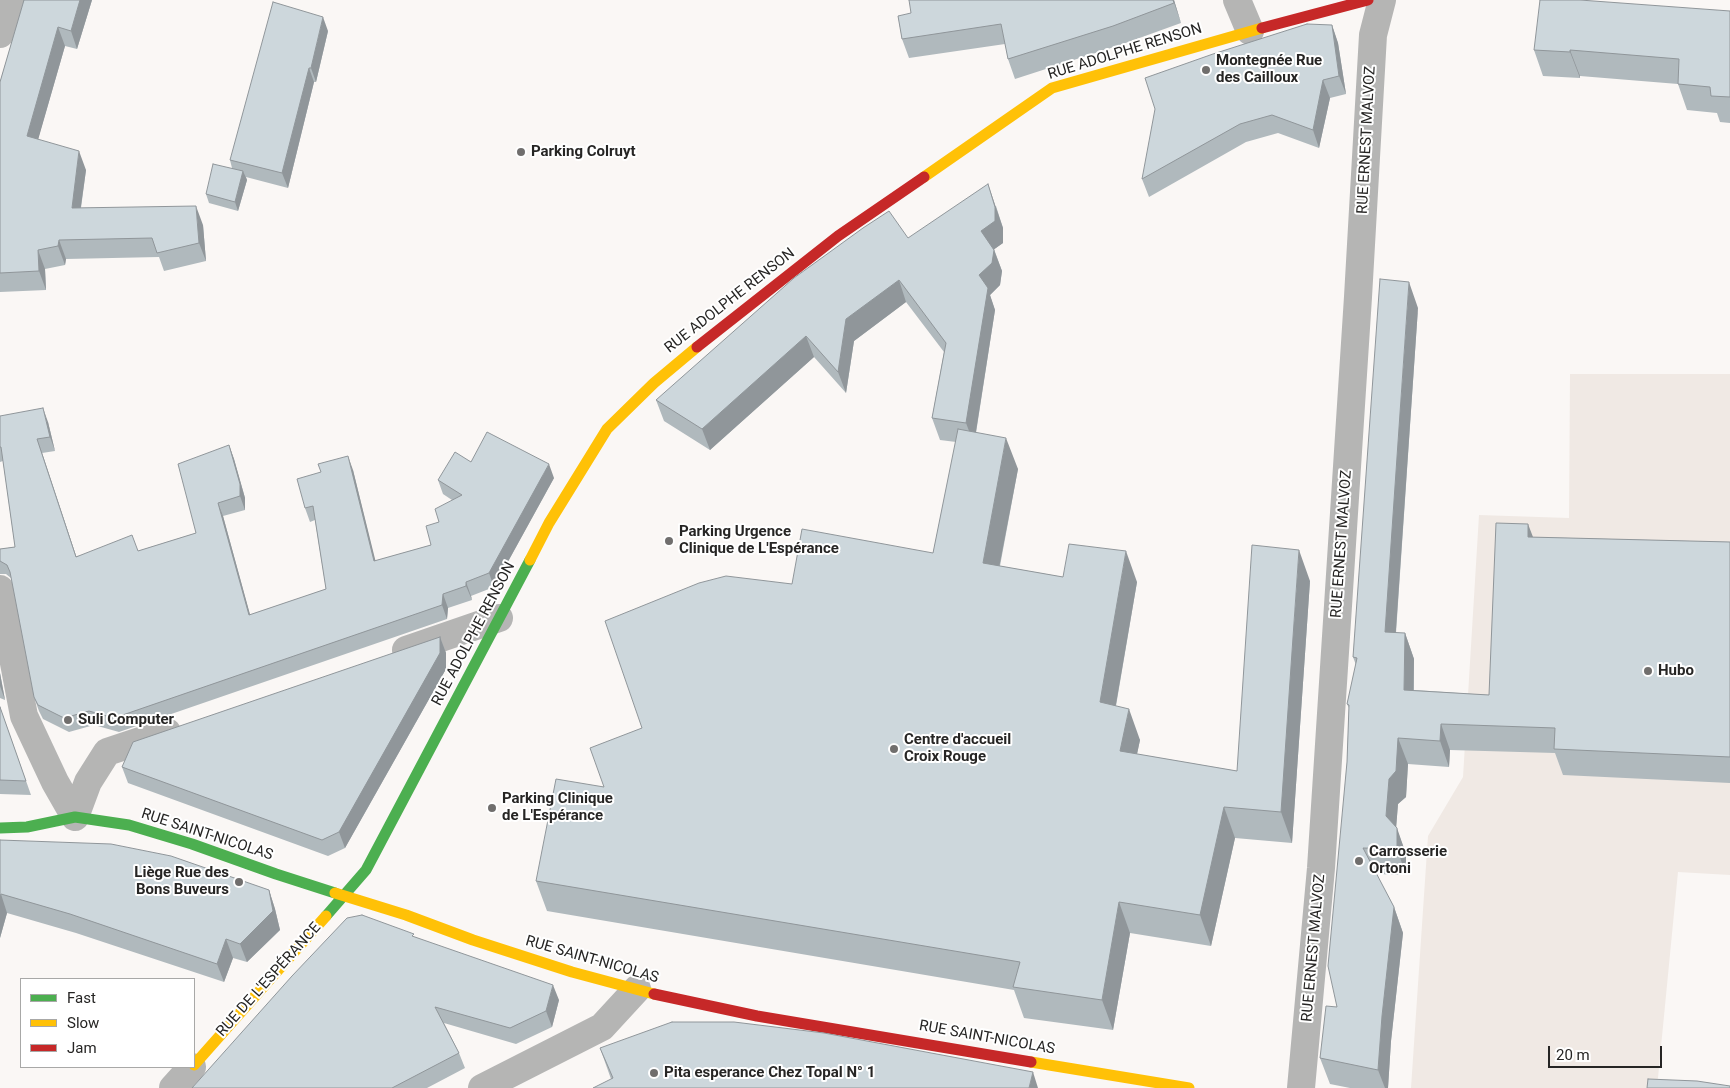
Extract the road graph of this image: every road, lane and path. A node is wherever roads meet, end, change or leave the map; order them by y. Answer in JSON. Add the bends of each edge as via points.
{"nodes":[{"id":1,"x":12,"y":0,"type":"edge"},
{"id":2,"x":1237,"y":0,"type":"edge"},
{"id":3,"x":1368,"y":0,"type":"edge"},
{"id":4,"x":1382,"y":0,"type":"edge"},
{"id":5,"x":1250,"y":31,"type":"junction"},
{"id":6,"x":0,"y":34,"type":"edge"},
{"id":7,"x":0,"y":589,"type":"edge"},
{"id":8,"x":499,"y":618,"type":"junction"},
{"id":9,"x":387,"y":656,"type":"edge"},
{"id":10,"x":191,"y":723,"type":"edge"},
{"id":11,"x":76,"y":817,"type":"junction"},
{"id":12,"x":0,"y":828,"type":"edge"},
{"id":13,"x":345,"y":896,"type":"junction"},
{"id":14,"x":637,"y":989,"type":"junction"},
{"id":15,"x":195,"y":1064,"type":"edge"},
{"id":16,"x":191,"y":1068,"type":"edge"},
{"id":17,"x":173,"y":1088,"type":"edge"},
{"id":18,"x":482,"y":1088,"type":"edge"},
{"id":19,"x":1189,"y":1088,"type":"edge"},
{"id":20,"x":1301,"y":1088,"type":"edge"}],
"edges":[{"from":1,"to":6,"type":"street"},
{"from":2,"to":5,"type":"street"},
{"from":3,"to":5,"type":"street","name":"RUE ADOLPHE RENSON"},
{"from":4,"to":20,"type":"street","name":"RUE ERNEST MALVOZ","via":[[1373,35],[1321,868]]},
{"from":5,"to":8,"type":"street","name":"RUE ADOLPHE RENSON","via":[[1052,88],[804,262],[682,358],[607,429],[549,523]]},
{"from":7,"to":11,"type":"street","via":[[24,716],[55,782]]},
{"from":8,"to":9,"type":"street"},
{"from":8,"to":13,"type":"street","name":"RUE ADOLPHE RENSON","via":[[366,870]]},
{"from":10,"to":11,"type":"street","via":[[107,752],[88,782]]},
{"from":11,"to":12,"type":"street","name":"RUE SAINT-NICOLAS","via":[[27,827]]},
{"from":11,"to":13,"type":"street","name":"RUE SAINT-NICOLAS","via":[[129,825]]},
{"from":13,"to":14,"type":"street","name":"RUE SAINT-NICOLAS","via":[[572,972]]},
{"from":13,"to":15,"type":"street","name":"RUE DE L'ESPÉRANCE"},
{"from":14,"to":18,"type":"street","via":[[602,1027]]},
{"from":14,"to":19,"type":"street","name":"RUE SAINT-NICOLAS","via":[[757,1016]]},
{"from":16,"to":17,"type":"street","name":"RUE DE L'ESPÉRANCE"}]}
